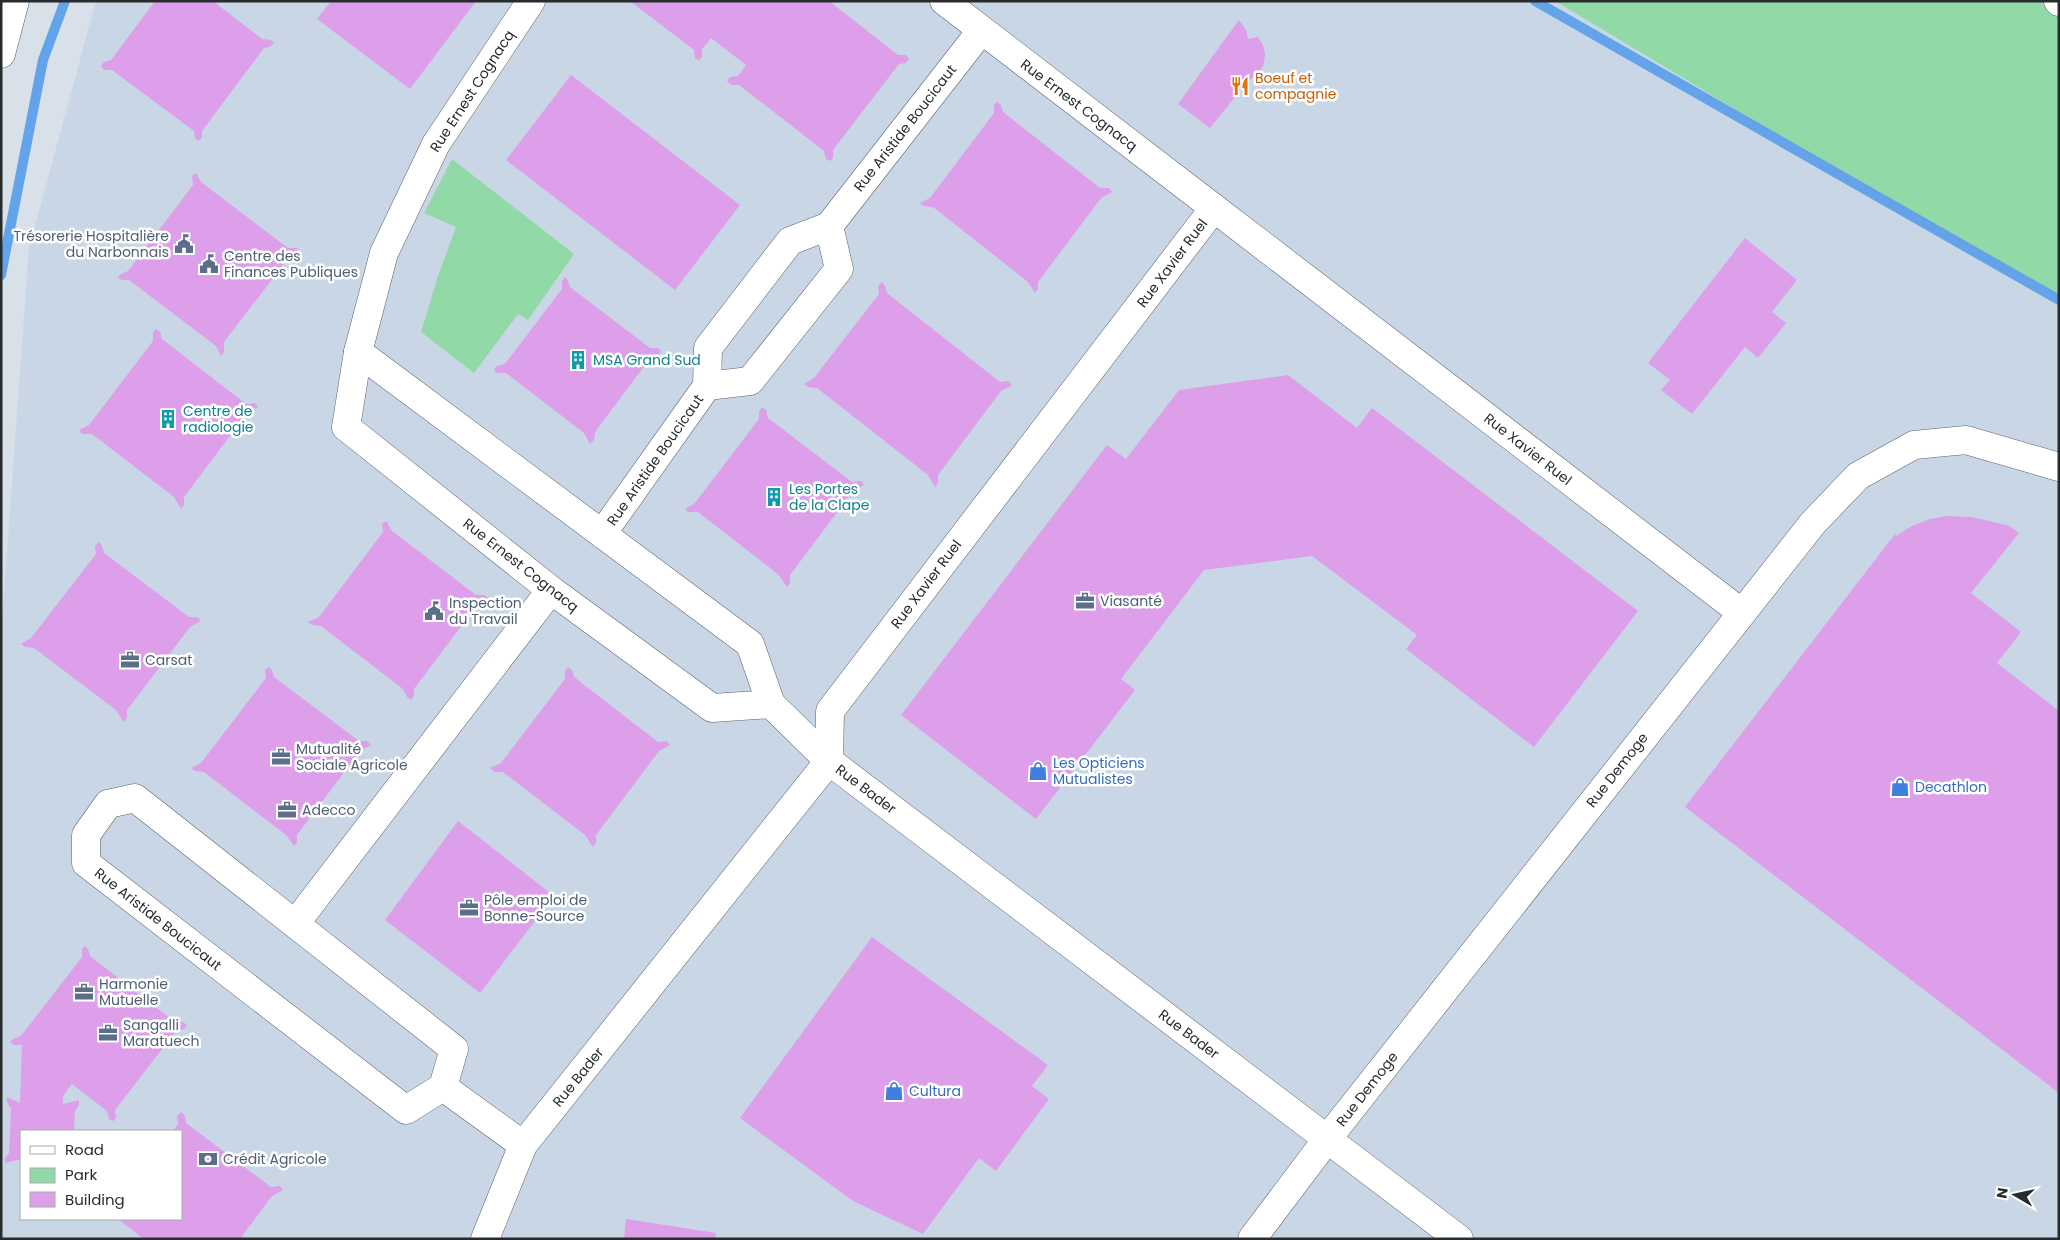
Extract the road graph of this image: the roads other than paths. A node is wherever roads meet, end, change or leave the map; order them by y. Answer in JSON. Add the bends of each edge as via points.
{"nodes":[{"id":1,"x":15,"y":1,"type":"edge"},
{"id":2,"x":531,"y":1,"type":"edge"},
{"id":3,"x":944,"y":1,"type":"edge"},
{"id":4,"x":981,"y":30,"type":"junction"},
{"id":5,"x":1,"y":54,"type":"edge"},
{"id":6,"x":1214,"y":208,"type":"junction"},
{"id":7,"x":830,"y":226,"type":"junction"},
{"id":8,"x":358,"y":352,"type":"junction"},
{"id":9,"x":708,"y":386,"type":"junction"},
{"id":10,"x":2059,"y":467,"type":"edge"},
{"id":11,"x":602,"y":534,"type":"junction"},
{"id":12,"x":551,"y":590,"type":"junction"},
{"id":13,"x":1742,"y":613,"type":"junction"},
{"id":14,"x":771,"y":704,"type":"junction"},
{"id":15,"x":830,"y":761,"type":"junction"},
{"id":16,"x":294,"y":924,"type":"junction"},
{"id":17,"x":443,"y":1087,"type":"junction"},
{"id":18,"x":1328,"y":1138,"type":"junction"},
{"id":19,"x":523,"y":1145,"type":"junction"},
{"id":20,"x":485,"y":1239,"type":"edge"},
{"id":21,"x":1252,"y":1239,"type":"edge"},
{"id":22,"x":1459,"y":1239,"type":"edge"}],
"edges":[{"from":1,"to":5,"type":"street"},
{"from":2,"to":8,"type":"street","name":"Rue Ernest Cognacq","via":[[436,144],[384,253]]},
{"from":3,"to":4,"type":"street","name":"Rue Ernest Cognacq"},
{"from":4,"to":6,"type":"street","name":"Rue Ernest Cognacq"},
{"from":4,"to":7,"type":"street","name":"Rue Aristide Boucicaut"},
{"from":6,"to":13,"type":"street","name":"Rue Xavier Ruel"},
{"from":6,"to":15,"type":"street","name":"Rue Xavier Ruel","via":[[830,711]]},
{"from":7,"to":9,"type":"street","name":"Rue Aristide Boucicaut","via":[[790,241],[708,348]]},
{"from":7,"to":9,"type":"street","name":"Rue Aristide Boucicaut","via":[[839,269],[750,381]]},
{"from":8,"to":11,"type":"street"},
{"from":8,"to":12,"type":"street","name":"Rue Ernest Cognacq","via":[[346,427]]},
{"from":9,"to":11,"type":"street","name":"Rue Aristide Boucicaut"},
{"from":10,"to":13,"type":"street","name":"Rue Demoge","via":[[1966,440],[1914,445],[1858,476],[1813,523]]},
{"from":11,"to":14,"type":"street","via":[[750,644]]},
{"from":12,"to":14,"type":"street","name":"Rue Ernest Cognacq","via":[[712,708]]},
{"from":12,"to":16,"type":"street"},
{"from":13,"to":18,"type":"street","name":"Rue Demoge"},
{"from":14,"to":15,"type":"street"},
{"from":15,"to":18,"type":"street","name":"Rue Bader"},
{"from":15,"to":19,"type":"street","name":"Rue Bader"},
{"from":16,"to":17,"type":"street","name":"Rue Aristide Boucicaut","via":[[454,1050]]},
{"from":16,"to":17,"type":"street","name":"Rue Aristide Boucicaut","via":[[135,798],[108,804],[86,835],[86,863],[406,1110]]},
{"from":17,"to":19,"type":"street"},
{"from":18,"to":21,"type":"street","name":"Rue Demoge"},
{"from":18,"to":22,"type":"street","name":"Rue Bader"},
{"from":19,"to":20,"type":"street","name":"Rue Bader"}]}
